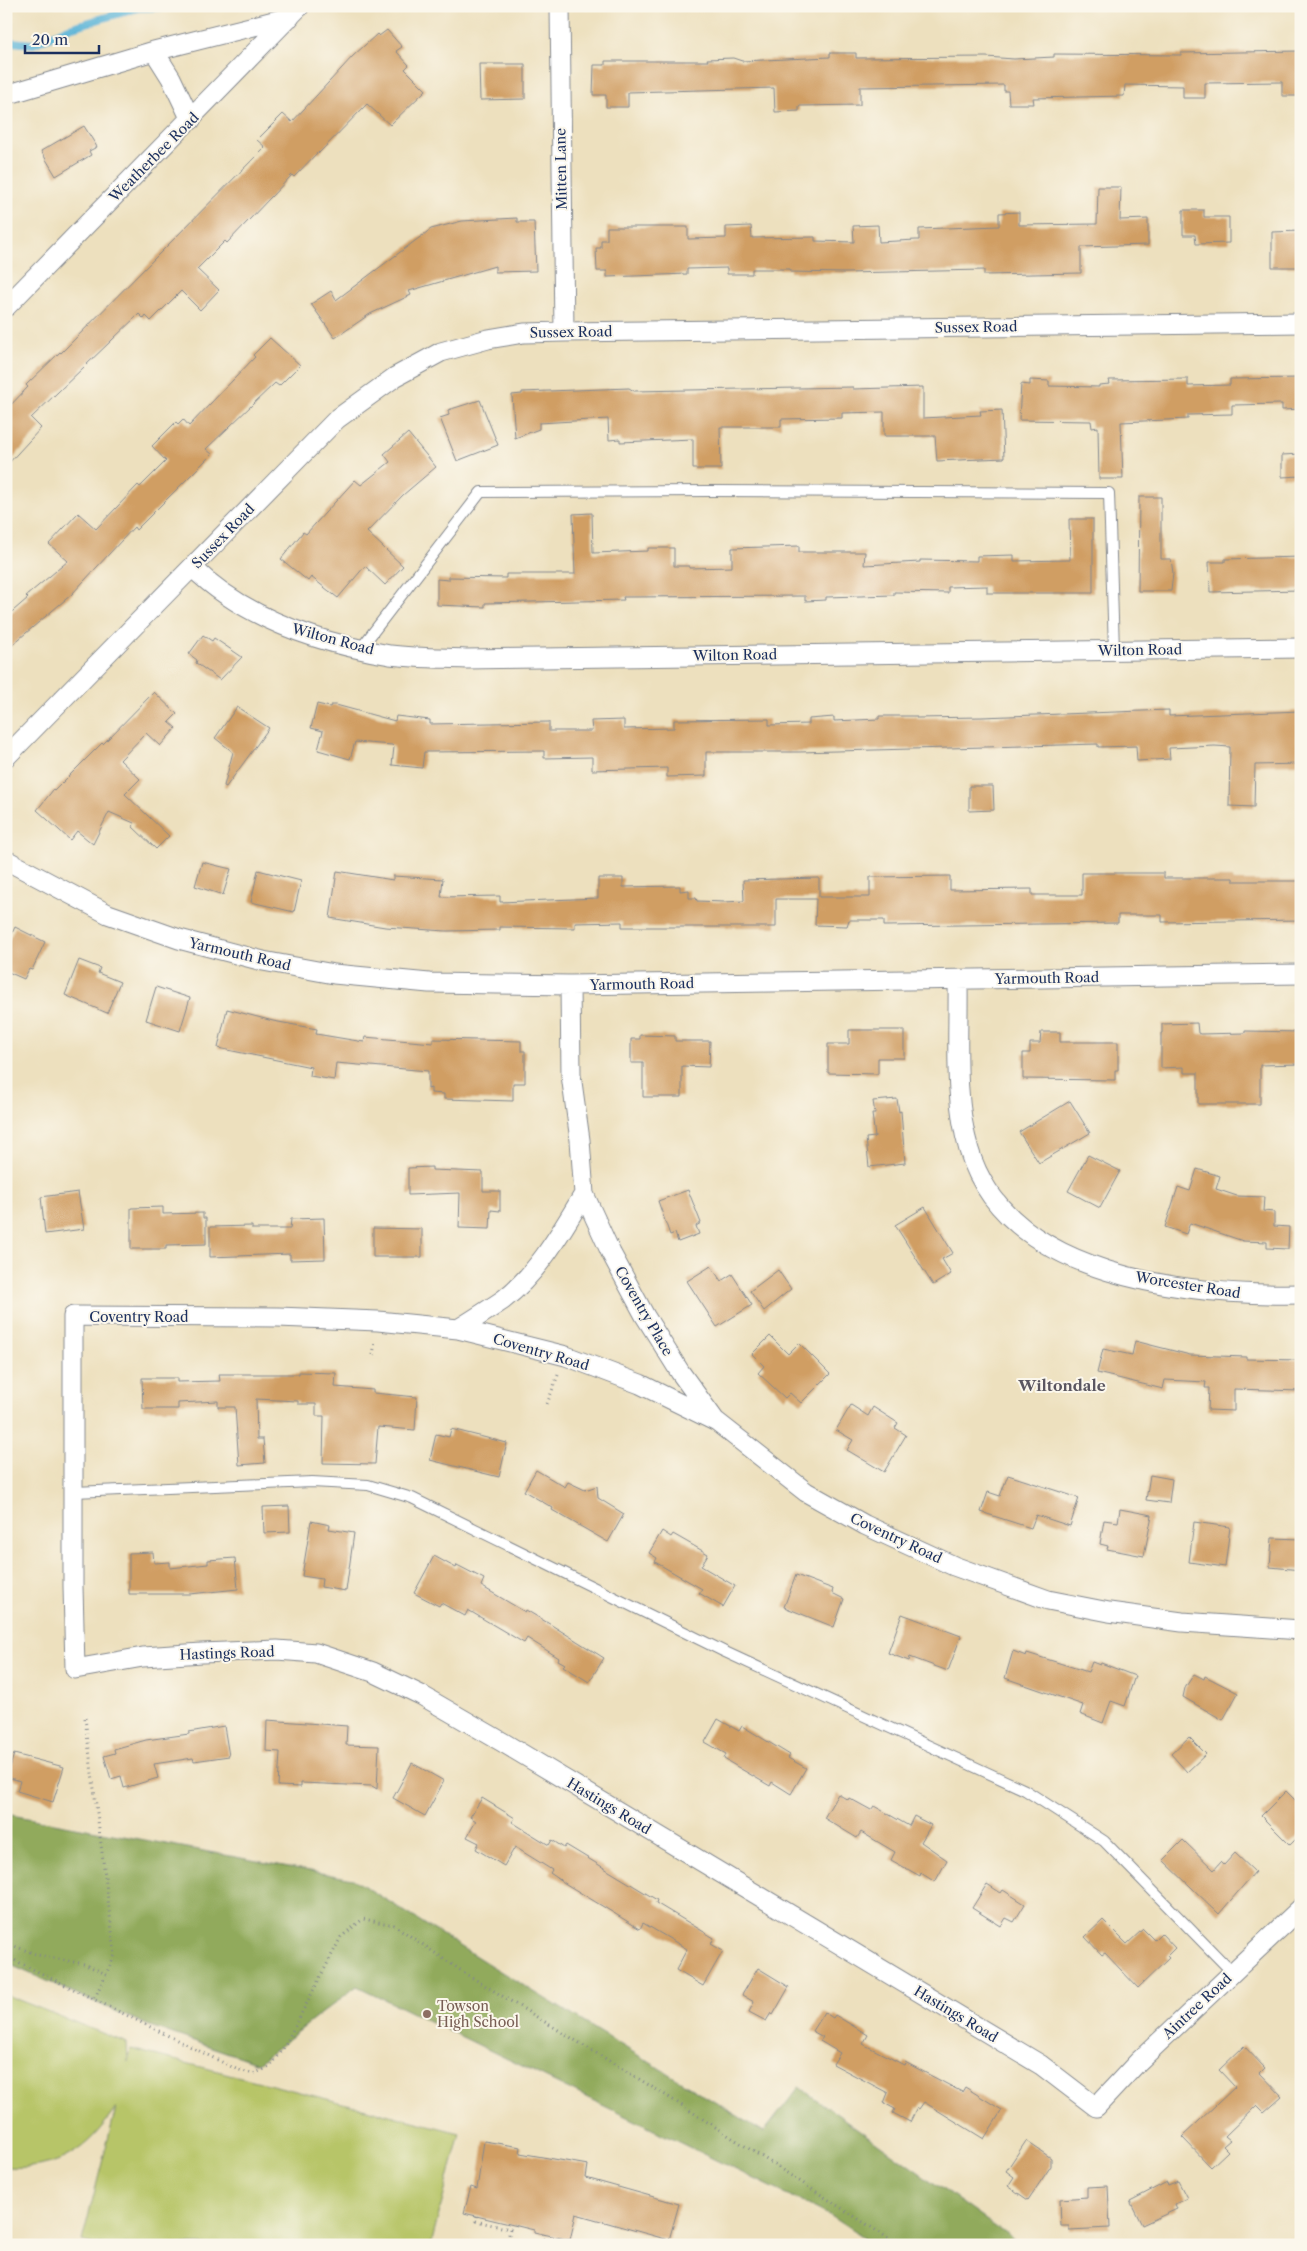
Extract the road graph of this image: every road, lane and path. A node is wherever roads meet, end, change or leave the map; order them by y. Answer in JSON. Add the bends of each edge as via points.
{"nodes":[{"id":1,"x":560,"y":6,"type":"edge"},
{"id":2,"x":295,"y":12,"type":"edge"},
{"id":3,"x":154,"y":52,"type":"junction"},
{"id":4,"x":6,"y":95,"type":"edge"},
{"id":5,"x":191,"y":120,"type":"junction"},
{"id":6,"x":6,"y":307,"type":"edge"},
{"id":7,"x":1301,"y":323,"type":"edge"},
{"id":8,"x":564,"y":332,"type":"junction"},
{"id":9,"x":192,"y":567,"type":"junction"},
{"id":10,"x":361,"y":648,"type":"junction"},
{"id":11,"x":1301,"y":648,"type":"edge"},
{"id":12,"x":1114,"y":650,"type":"junction"},
{"id":13,"x":6,"y":757,"type":"edge"},
{"id":14,"x":6,"y":860,"type":"edge"},
{"id":15,"x":1301,"y":974,"type":"edge"},
{"id":16,"x":958,"y":980,"type":"junction"},
{"id":17,"x":570,"y":984,"type":"junction"},
{"id":18,"x":584,"y":1194,"type":"junction"},
{"id":19,"x":1301,"y":1294,"type":"edge"},
{"id":20,"x":458,"y":1329,"type":"junction"},
{"id":21,"x":566,"y":1356,"type":"junction"},
{"id":22,"x":547,"y":1404,"type":"dead end"},
{"id":23,"x":716,"y":1422,"type":"junction"},
{"id":24,"x":74,"y":1492,"type":"junction"},
{"id":25,"x":1301,"y":1630,"type":"edge"},
{"id":26,"x":75,"y":1669,"type":"joint"},
{"id":27,"x":84,"y":1718,"type":"dead end"},
{"id":28,"x":1301,"y":1908,"type":"edge"},
{"id":29,"x":6,"y":1943,"type":"edge"},
{"id":30,"x":6,"y":1956,"type":"edge"},
{"id":31,"x":1233,"y":1973,"type":"junction"},
{"id":32,"x":106,"y":1974,"type":"junction"},
{"id":33,"x":94,"y":1999,"type":"junction"},
{"id":34,"x":1096,"y":2107,"type":"joint"},
{"id":35,"x":477,"y":2216,"type":"dead end"},
{"id":36,"x":544,"y":2234,"type":"dead end"},
{"id":37,"x":506,"y":2245,"type":"edge"},
{"id":38,"x":573,"y":2245,"type":"edge"},
{"id":39,"x":899,"y":2245,"type":"edge"}],
"edges":[{"from":1,"to":8,"type":"street","name":"Mitten Lane"},
{"from":2,"to":3,"type":"street"},
{"from":2,"to":5,"type":"street","name":"Weatherbee Road"},
{"from":3,"to":4,"type":"street"},
{"from":3,"to":5,"type":"street","via":[[171,78]]},
{"from":5,"to":6,"type":"street","name":"Weatherbee Road"},
{"from":7,"to":8,"type":"street","name":"Sussex Road"},
{"from":8,"to":9,"type":"street","name":"Sussex Road","via":[[524,333],[488,339],[441,352],[396,377],[337,419]]},
{"from":9,"to":10,"type":"street","name":"Wilton Road","via":[[210,585],[266,619],[307,635]]},
{"from":9,"to":13,"type":"street","name":"Sussex Road"},
{"from":10,"to":12,"type":"street","name":"Wilton Road","via":[[392,655],[466,659]]},
{"from":10,"to":12,"type":"lane","via":[[481,492],[720,491],[1109,494]]},
{"from":11,"to":12,"type":"street","name":"Wilton Road"},
{"from":14,"to":17,"type":"street","name":"Yarmouth Road","via":[[108,914],[179,939],[263,961],[334,974],[429,983]]},
{"from":15,"to":16,"type":"street","name":"Yarmouth Road"},
{"from":16,"to":17,"type":"street","name":"Yarmouth Road"},
{"from":16,"to":19,"type":"street","name":"Worcester Road","via":[[962,1124],[980,1176],[995,1200],[1015,1222],[1045,1244],[1072,1257],[1132,1277],[1207,1291]]},
{"from":17,"to":18,"type":"street","name":"Coventry Place","via":[[571,1074]]},
{"from":18,"to":20,"type":"street","via":[[551,1248],[528,1275],[504,1299]]},
{"from":18,"to":23,"type":"street","name":"Coventry Place","via":[[611,1253],[646,1316]]},
{"from":20,"to":21,"type":"street","name":"Coventry Road"},
{"from":20,"to":24,"type":"street","name":"Coventry Road","via":[[378,1321],[278,1317],[73,1316]]},
{"from":21,"to":22,"type":"path"},
{"from":21,"to":23,"type":"street","name":"Coventry Road","via":[[640,1384]]},
{"from":23,"to":25,"type":"street","name":"Coventry Road","via":[[806,1492],[865,1525],[954,1566],[1048,1600],[1182,1622]]},
{"from":24,"to":26,"type":"street","name":"Coventry Road"},
{"from":24,"to":31,"type":"lane","via":[[312,1482],[368,1485],[412,1498],[749,1663],[1025,1790],[1104,1841]]},
{"from":26,"to":34,"type":"street","name":"Hastings Road","via":[[143,1657],[277,1650],[316,1654],[373,1672],[421,1695],[504,1743],[1041,2065]]},
{"from":27,"to":32,"type":"path","via":[[115,1955]]},
{"from":28,"to":31,"type":"street","name":"Aintree Road"},
{"from":29,"to":32,"type":"path","via":[[38,1955],[84,1964]]},
{"from":30,"to":33,"type":"path"},
{"from":31,"to":34,"type":"street","name":"Aintree Road","via":[[1138,2062]]},
{"from":32,"to":33,"type":"path"},
{"from":33,"to":39,"type":"path","via":[[236,2069],[253,2074],[270,2067],[282,2051],[341,1937],[363,1919],[394,1926]]},
{"from":35,"to":37,"type":"path","via":[[476,2221],[510,2229]]},
{"from":36,"to":38,"type":"path","via":[[543,2239]]}]}
